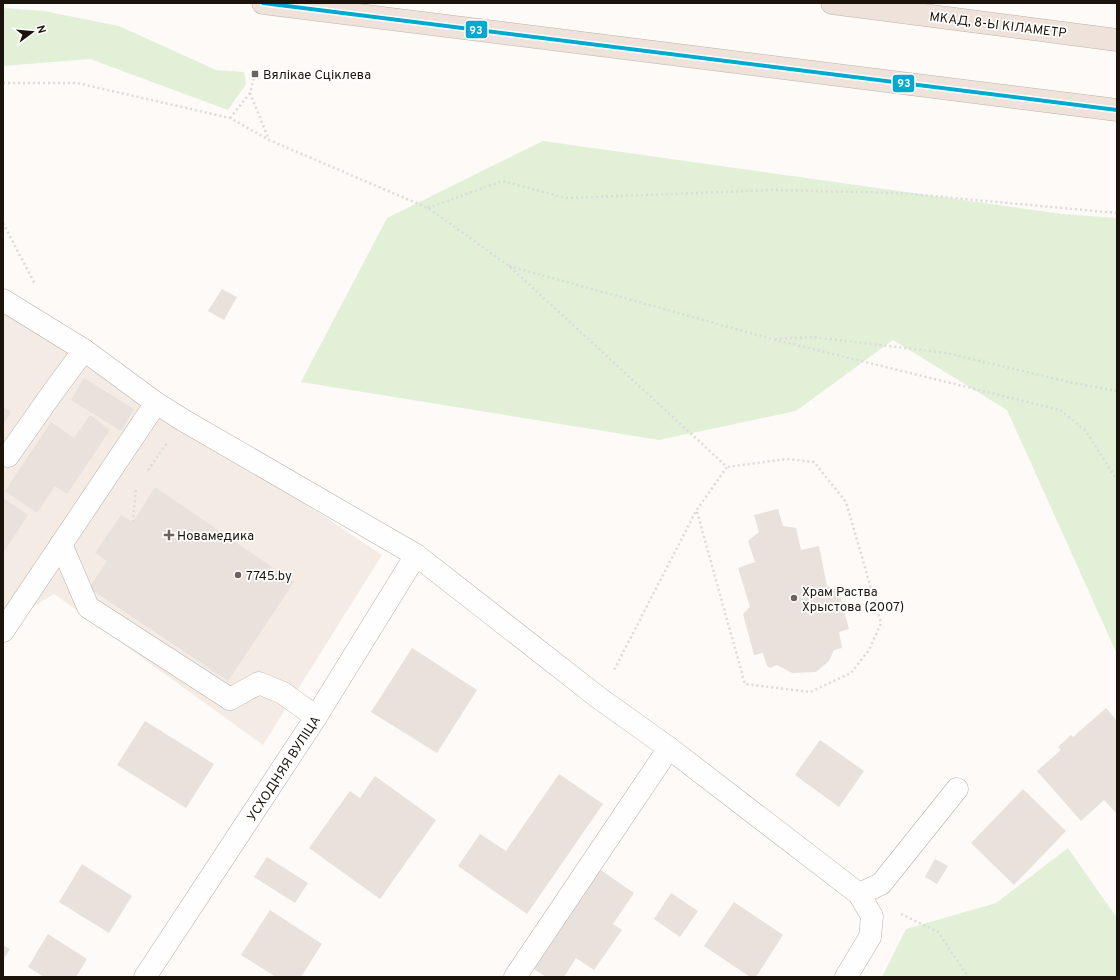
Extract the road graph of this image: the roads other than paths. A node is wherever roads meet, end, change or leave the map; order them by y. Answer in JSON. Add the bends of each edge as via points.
{"nodes":[{"id":1,"x":264,"y":3,"type":"edge"},
{"id":2,"x":832,"y":3,"type":"edge"},
{"id":3,"x":1117,"y":40,"type":"edge"},
{"id":4,"x":1117,"y":110,"type":"edge"},
{"id":5,"x":3,"y":300,"type":"edge"},
{"id":6,"x":84,"y":350,"type":"junction"},
{"id":7,"x":156,"y":403,"type":"junction"},
{"id":8,"x":8,"y":456,"type":"dead end"},
{"id":9,"x":61,"y":544,"type":"junction"},
{"id":10,"x":416,"y":555,"type":"junction"},
{"id":11,"x":3,"y":630,"type":"edge"},
{"id":12,"x":316,"y":717,"type":"junction"},
{"id":13,"x":669,"y":748,"type":"junction"},
{"id":14,"x":957,"y":789,"type":"dead end"},
{"id":15,"x":859,"y":894,"type":"junction"},
{"id":16,"x":145,"y":977,"type":"edge"},
{"id":17,"x":515,"y":977,"type":"edge"},
{"id":18,"x":846,"y":977,"type":"edge"}],
"edges":[{"from":1,"to":4,"type":"highway"},
{"from":2,"to":3,"type":"highway","name":"МКАД, 8-Ы КІЛАМЕТР"},
{"from":5,"to":6,"type":"street"},
{"from":6,"to":7,"type":"street"},
{"from":6,"to":8,"type":"street"},
{"from":7,"to":9,"type":"street"},
{"from":7,"to":10,"type":"street"},
{"from":9,"to":11,"type":"street"},
{"from":9,"to":12,"type":"street","via":[[88,607],[230,699],[259,683],[283,693]]},
{"from":10,"to":12,"type":"street","name":"УСХОДНЯЯ ВУЛІЦА"},
{"from":10,"to":13,"type":"street","via":[[600,698]]},
{"from":12,"to":16,"type":"street","name":"УСХОДНЯЯ ВУЛІЦА"},
{"from":13,"to":15,"type":"street"},
{"from":13,"to":17,"type":"street"},
{"from":14,"to":15,"type":"street","via":[[882,884]]},
{"from":15,"to":18,"type":"street","via":[[872,916],[870,937]]}]}
